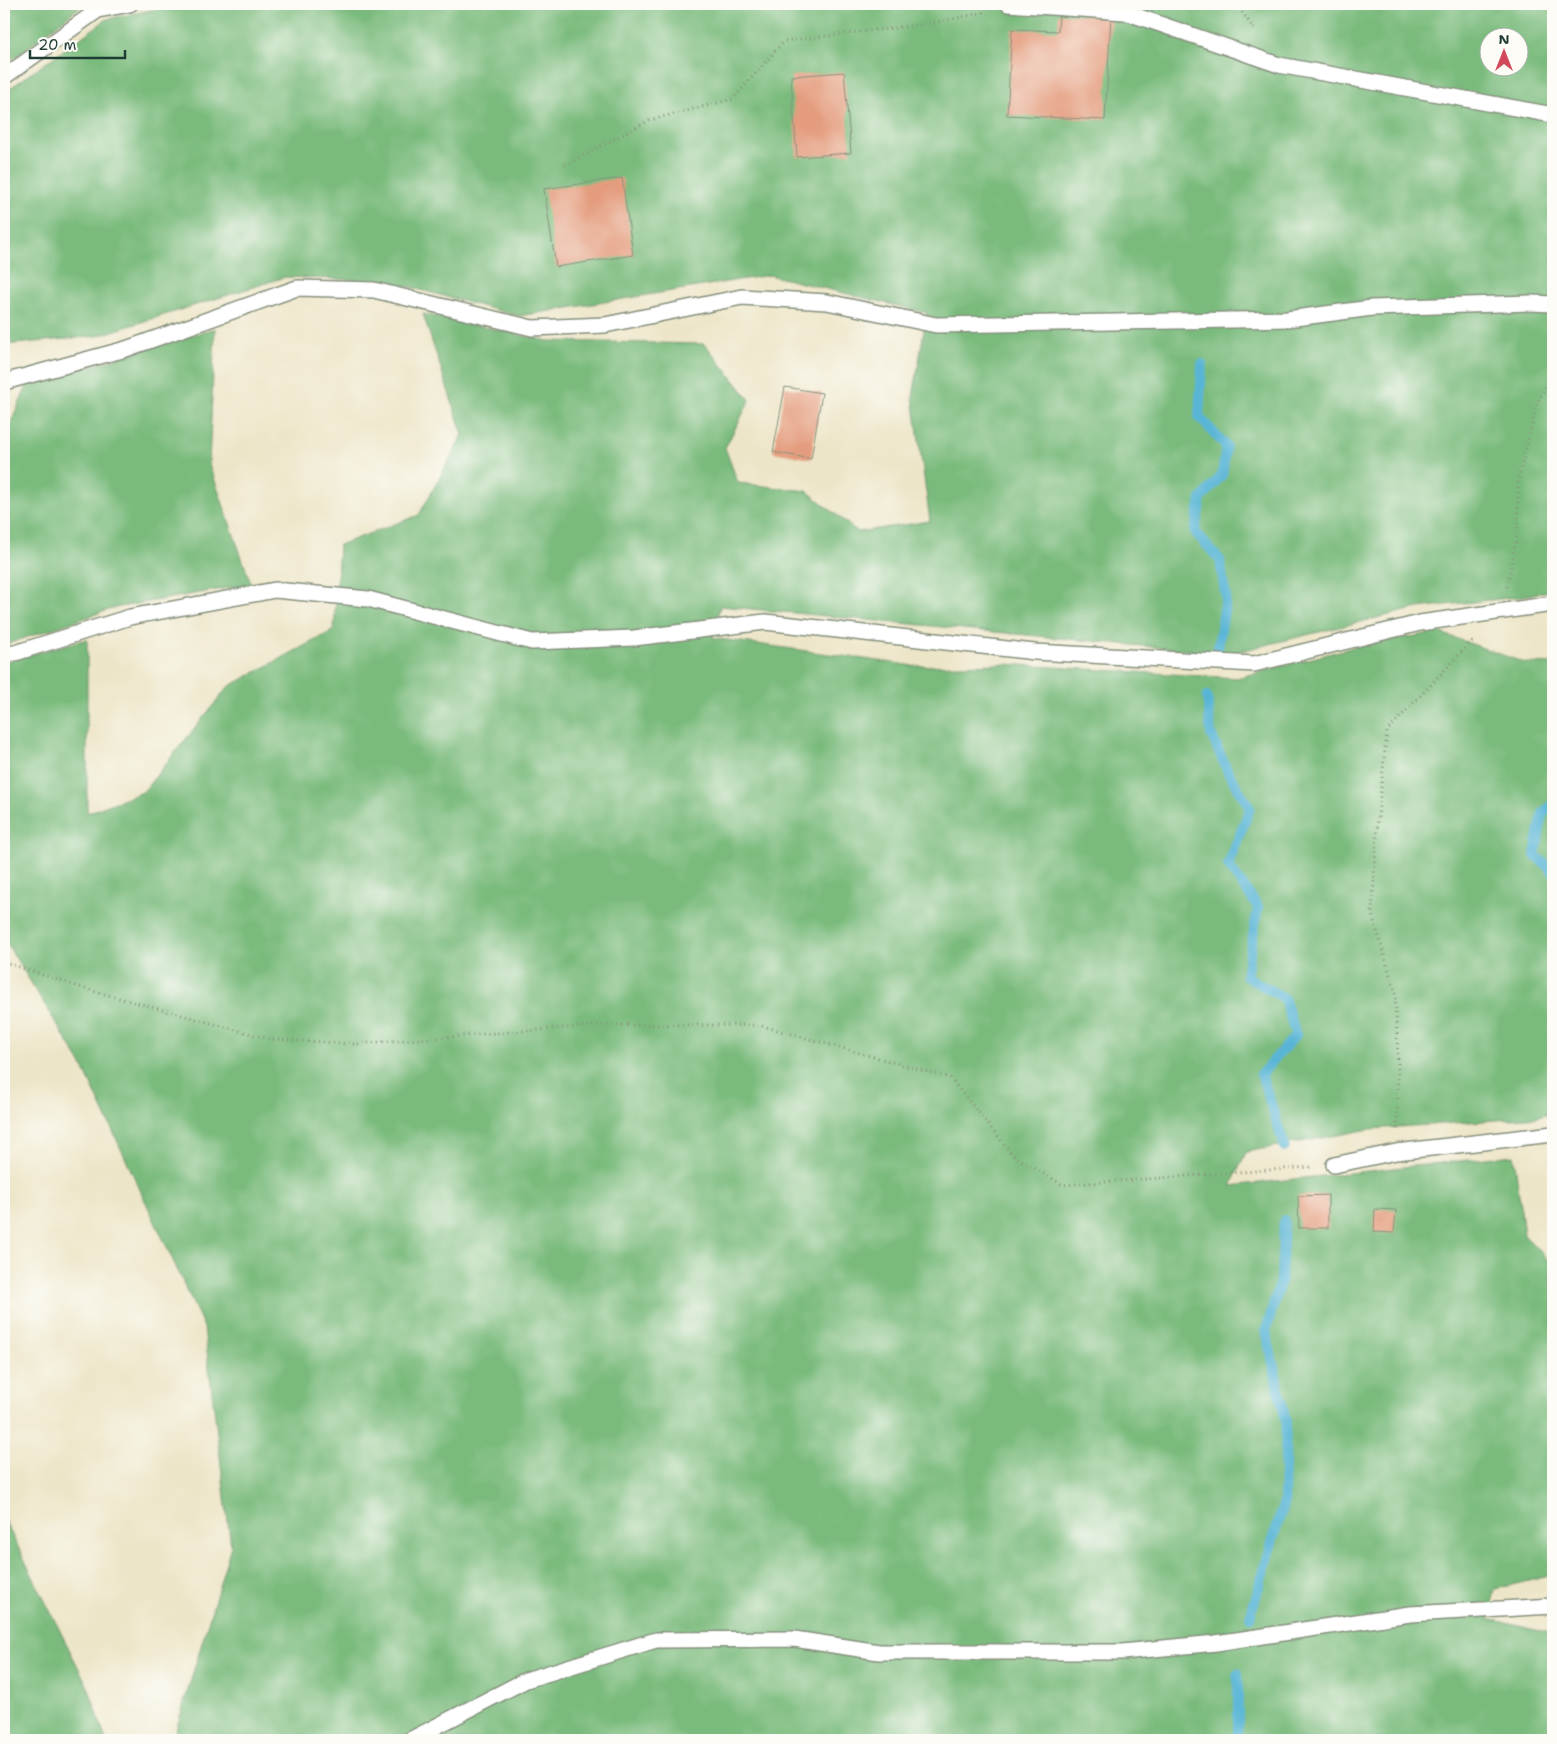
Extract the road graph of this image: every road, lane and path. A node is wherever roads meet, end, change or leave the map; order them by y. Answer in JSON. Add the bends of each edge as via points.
{"nodes":[{"id":1,"x":130,"y":4,"type":"edge"},
{"id":2,"x":1015,"y":4,"type":"edge"},
{"id":3,"x":4,"y":77,"type":"edge"},
{"id":4,"x":1553,"y":115,"type":"edge"},
{"id":5,"x":565,"y":165,"type":"dead end"},
{"id":6,"x":1553,"y":304,"type":"edge"},
{"id":7,"x":1553,"y":373,"type":"edge"},
{"id":8,"x":4,"y":382,"type":"edge"},
{"id":9,"x":1553,"y":604,"type":"edge"},
{"id":10,"x":1502,"y":610,"type":"junction"},
{"id":11,"x":1475,"y":639,"type":"dead end"},
{"id":12,"x":4,"y":654,"type":"edge"},
{"id":13,"x":4,"y":962,"type":"edge"},
{"id":14,"x":1549,"y":1134,"type":"edge"},
{"id":15,"x":1396,"y":1152,"type":"junction"},
{"id":16,"x":1334,"y":1165,"type":"joint"},
{"id":17,"x":1553,"y":1606,"type":"edge"},
{"id":18,"x":410,"y":1740,"type":"edge"}],
"edges":[{"from":1,"to":3,"type":"lane","via":[[98,10]]},
{"from":2,"to":4,"type":"lane","via":[[1125,12],[1279,65]]},
{"from":2,"to":5,"type":"path","via":[[927,24],[784,41],[733,99],[650,120]]},
{"from":6,"to":8,"type":"lane","via":[[1372,308],[1287,318],[936,325],[827,302],[742,297],[605,325],[532,328],[374,290],[297,288],[126,349]]},
{"from":7,"to":10,"type":"path","via":[[1538,401],[1518,480],[1518,530]]},
{"from":9,"to":10,"type":"lane"},
{"from":10,"to":12,"type":"lane","via":[[1420,623],[1254,664],[1035,652],[765,622],[634,638],[532,642],[368,599],[275,590],[130,617]]},
{"from":11,"to":15,"type":"path","via":[[1386,731],[1372,914],[1395,992],[1398,1059]]},
{"from":13,"to":16,"type":"path","via":[[89,990],[270,1039],[354,1044],[603,1025],[760,1025],[950,1078],[1014,1156],[1063,1186]]},
{"from":14,"to":15,"type":"lane"},
{"from":15,"to":16,"type":"lane"},
{"from":17,"to":18,"type":"lane","via":[[1410,1614],[1216,1643],[1122,1652],[879,1652],[794,1639],[656,1640],[526,1680]]}]}
